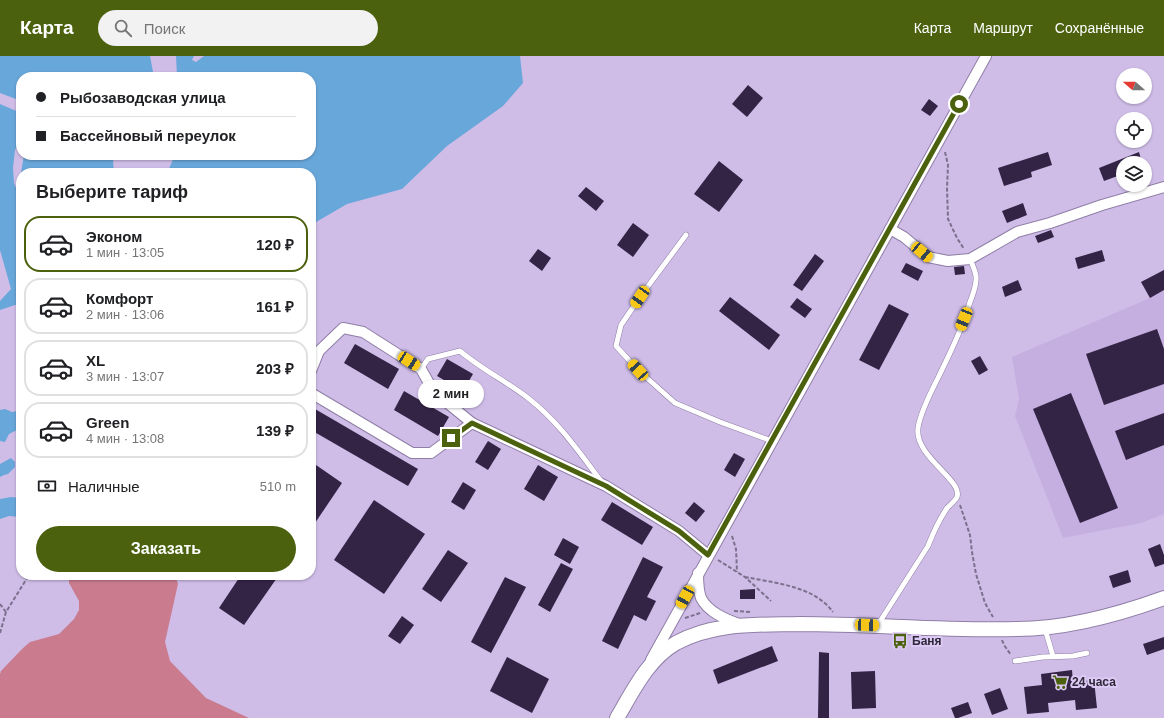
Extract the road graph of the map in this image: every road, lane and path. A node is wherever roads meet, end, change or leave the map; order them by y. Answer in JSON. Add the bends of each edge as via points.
{"nodes":[{"id":1,"x":986,"y":56,"type":"edge"},
{"id":2,"x":939,"y":140,"type":"junction"},
{"id":3,"x":1164,"y":187,"type":"edge"},
{"id":4,"x":890,"y":229,"type":"junction"},
{"id":5,"x":686,"y":235,"type":"dead end"},
{"id":6,"x":970,"y":259,"type":"junction"},
{"id":7,"x":316,"y":358,"type":"edge"},
{"id":8,"x":421,"y":369,"type":"junction"},
{"id":9,"x":316,"y":396,"type":"edge"},
{"id":10,"x":472,"y":423,"type":"junction"},
{"id":11,"x":772,"y":441,"type":"junction"},
{"id":12,"x":606,"y":486,"type":"junction"},
{"id":13,"x":957,"y":497,"type":"junction"},
{"id":14,"x":729,"y":518,"type":"junction"},
{"id":15,"x":708,"y":555,"type":"junction"},
{"id":16,"x":737,"y":572,"type":"junction"},
{"id":17,"x":698,"y":573,"type":"junction"},
{"id":18,"x":745,"y":577,"type":"junction"},
{"id":19,"x":25,"y":580,"type":"edge"},
{"id":20,"x":1163,"y":600,"type":"edge"},
{"id":21,"x":771,"y":601,"type":"dead end"},
{"id":22,"x":0,"y":604,"type":"edge"},
{"id":23,"x":6,"y":612,"type":"junction"},
{"id":24,"x":834,"y":613,"type":"dead end"},
{"id":25,"x":740,"y":625,"type":"junction"},
{"id":26,"x":878,"y":625,"type":"junction"},
{"id":27,"x":1045,"y":627,"type":"junction"},
{"id":28,"x":999,"y":629,"type":"junction"},
{"id":29,"x":0,"y":633,"type":"edge"},
{"id":30,"x":1087,"y":654,"type":"dead end"},
{"id":31,"x":1053,"y":656,"type":"junction"},
{"id":32,"x":1015,"y":661,"type":"joint"},
{"id":33,"x":644,"y":672,"type":"junction"},
{"id":34,"x":617,"y":718,"type":"edge"}],
"edges":[{"from":1,"to":2,"type":"street"},
{"from":2,"to":4,"type":"street"},
{"from":2,"to":6,"type":"path","via":[[948,165],[948,219]]},
{"from":3,"to":6,"type":"street","via":[[1017,232]]},
{"from":4,"to":6,"type":"street","via":[[928,257],[948,261]]},
{"from":4,"to":11,"type":"street"},
{"from":5,"to":11,"type":"lane","via":[[621,325],[616,346],[675,403]]},
{"from":6,"to":13,"type":"lane","via":[[976,276],[969,307],[955,343],[928,396],[918,429],[921,447],[954,483]]},
{"from":7,"to":8,"type":"street","via":[[319,351],[343,328],[363,332]]},
{"from":8,"to":10,"type":"street","via":[[434,392]]},
{"from":8,"to":12,"type":"lane","via":[[428,358],[460,351],[528,398],[554,421]]},
{"from":9,"to":10,"type":"street","via":[[412,453],[431,453]]},
{"from":10,"to":12,"type":"street"},
{"from":11,"to":14,"type":"street"},
{"from":12,"to":15,"type":"street","via":[[679,531]]},
{"from":13,"to":26,"type":"lane","via":[[946,509],[928,546]]},
{"from":13,"to":28,"type":"path","via":[[970,535],[975,567],[986,603]]},
{"from":14,"to":15,"type":"street"},
{"from":14,"to":16,"type":"path","via":[[736,549]]},
{"from":15,"to":16,"type":"path"},
{"from":15,"to":17,"type":"street"},
{"from":16,"to":18,"type":"path"},
{"from":17,"to":25,"type":"street","via":[[702,598],[711,610],[724,619]]},
{"from":17,"to":33,"type":"street"},
{"from":18,"to":21,"type":"path"},
{"from":18,"to":24,"type":"path","via":[[799,589],[817,598]]},
{"from":19,"to":23,"type":"path"},
{"from":20,"to":27,"type":"street","via":[[1115,615]]},
{"from":22,"to":23,"type":"path"},
{"from":23,"to":29,"type":"path"},
{"from":25,"to":26,"type":"street"},
{"from":25,"to":33,"type":"street","via":[[716,628],[675,644]]},
{"from":26,"to":28,"type":"street"},
{"from":27,"to":28,"type":"street"},
{"from":27,"to":31,"type":"lane"},
{"from":28,"to":32,"type":"path","via":[[1004,645]]},
{"from":30,"to":31,"type":"lane"},
{"from":31,"to":32,"type":"lane"},
{"from":33,"to":34,"type":"street"}]}
